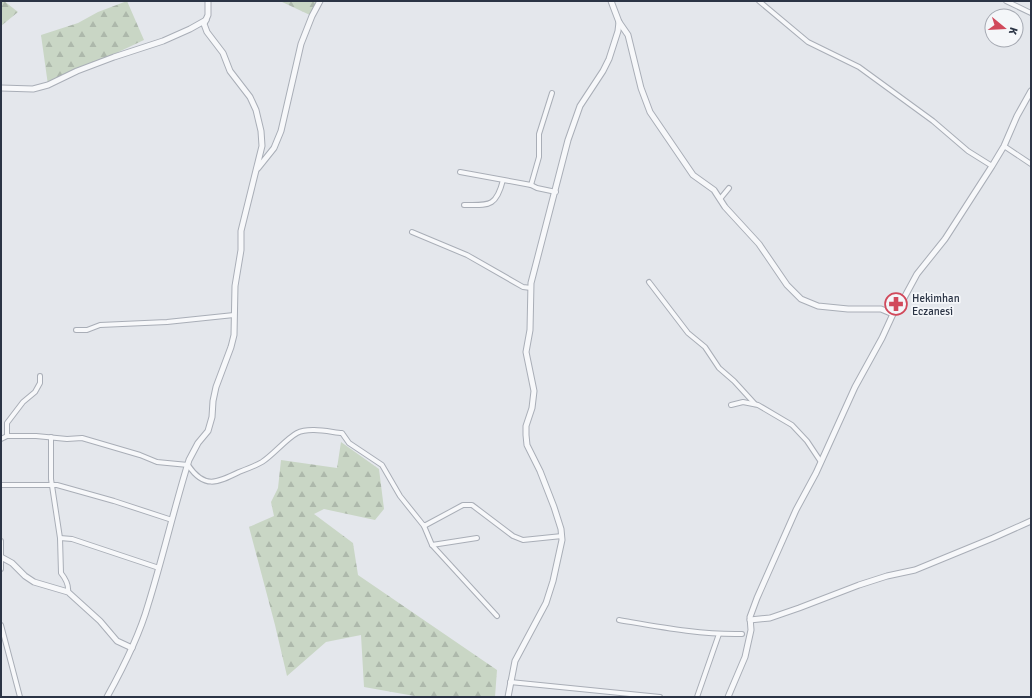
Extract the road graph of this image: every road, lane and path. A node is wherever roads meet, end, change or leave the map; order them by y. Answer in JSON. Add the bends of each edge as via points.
{"nodes":[{"id":1,"x":208,"y":1,"type":"edge"},
{"id":2,"x":320,"y":1,"type":"edge"},
{"id":3,"x":611,"y":1,"type":"edge"},
{"id":4,"x":759,"y":1,"type":"edge"},
{"id":5,"x":1006,"y":1,"type":"edge"},
{"id":6,"x":1031,"y":13,"type":"edge"},
{"id":7,"x":206,"y":20,"type":"junction"},
{"id":8,"x":619,"y":22,"type":"junction"},
{"id":9,"x":1,"y":88,"type":"edge"},
{"id":10,"x":1031,"y":91,"type":"edge"},
{"id":11,"x":552,"y":93,"type":"dead end"},
{"id":12,"x":1004,"y":146,"type":"junction"},
{"id":13,"x":1031,"y":164,"type":"edge"},
{"id":14,"x":992,"y":166,"type":"junction"},
{"id":15,"x":256,"y":170,"type":"junction"},
{"id":16,"x":460,"y":172,"type":"dead end"},
{"id":17,"x":503,"y":180,"type":"junction"},
{"id":18,"x":531,"y":185,"type":"junction"},
{"id":19,"x":729,"y":188,"type":"dead end"},
{"id":20,"x":556,"y":192,"type":"junction"},
{"id":21,"x":720,"y":199,"type":"junction"},
{"id":22,"x":464,"y":205,"type":"dead end"},
{"id":23,"x":412,"y":232,"type":"dead end"},
{"id":24,"x":649,"y":282,"type":"dead end"},
{"id":25,"x":531,"y":288,"type":"junction"},
{"id":26,"x":893,"y":314,"type":"junction"},
{"id":27,"x":234,"y":315,"type":"junction"},
{"id":28,"x":76,"y":330,"type":"dead end"},
{"id":29,"x":40,"y":376,"type":"dead end"},
{"id":30,"x":755,"y":404,"type":"junction"},
{"id":31,"x":731,"y":405,"type":"dead end"},
{"id":32,"x":7,"y":436,"type":"junction"},
{"id":33,"x":51,"y":437,"type":"junction"},
{"id":34,"x":1,"y":439,"type":"edge"},
{"id":35,"x":821,"y":462,"type":"junction"},
{"id":36,"x":188,"y":465,"type":"junction"},
{"id":37,"x":52,"y":484,"type":"junction"},
{"id":38,"x":1,"y":485,"type":"edge"},
{"id":39,"x":172,"y":520,"type":"junction"},
{"id":40,"x":1031,"y":521,"type":"edge"},
{"id":41,"x":424,"y":526,"type":"junction"},
{"id":42,"x":562,"y":536,"type":"junction"},
{"id":43,"x":60,"y":538,"type":"junction"},
{"id":44,"x":477,"y":538,"type":"dead end"},
{"id":45,"x":1,"y":541,"type":"edge"},
{"id":46,"x":432,"y":545,"type":"junction"},
{"id":47,"x":1,"y":557,"type":"edge"},
{"id":48,"x":159,"y":568,"type":"junction"},
{"id":49,"x":1,"y":569,"type":"edge"},
{"id":50,"x":68,"y":592,"type":"junction"},
{"id":51,"x":497,"y":616,"type":"dead end"},
{"id":52,"x":619,"y":620,"type":"dead end"},
{"id":53,"x":750,"y":620,"type":"junction"},
{"id":54,"x":1,"y":625,"type":"edge"},
{"id":55,"x":719,"y":634,"type":"junction"},
{"id":56,"x":742,"y":634,"type":"dead end"},
{"id":57,"x":132,"y":648,"type":"junction"},
{"id":58,"x":510,"y":682,"type":"junction"},
{"id":59,"x":20,"y":697,"type":"edge"},
{"id":60,"x":107,"y":697,"type":"edge"},
{"id":61,"x":508,"y":697,"type":"edge"},
{"id":62,"x":660,"y":697,"type":"edge"},
{"id":63,"x":697,"y":697,"type":"edge"},
{"id":64,"x":728,"y":697,"type":"edge"}],
"edges":[{"from":1,"to":7,"type":"street"},
{"from":2,"to":15,"type":"street","via":[[301,44],[281,131],[274,148]]},
{"from":3,"to":8,"type":"street"},
{"from":4,"to":14,"type":"street","via":[[808,42],[859,66],[933,121],[968,151]]},
{"from":5,"to":6,"type":"street"},
{"from":7,"to":9,"type":"street","via":[[163,41],[77,71],[48,85],[33,89]]},
{"from":7,"to":15,"type":"street","via":[[204,24],[208,32],[224,53],[230,71],[250,97],[256,110],[262,146]]},
{"from":8,"to":20,"type":"street","via":[[609,59],[580,106],[568,140]]},
{"from":8,"to":21,"type":"street","via":[[628,35],[641,88],[650,112],[693,175],[714,190]]},
{"from":10,"to":12,"type":"street"},
{"from":11,"to":18,"type":"street","via":[[539,134],[539,157]]},
{"from":12,"to":13,"type":"street"},
{"from":12,"to":14,"type":"street"},
{"from":14,"to":26,"type":"street","via":[[945,239],[917,274]]},
{"from":15,"to":27,"type":"street","via":[[241,231]]},
{"from":16,"to":17,"type":"street"},
{"from":17,"to":18,"type":"street"},
{"from":17,"to":22,"type":"street","via":[[499,195],[488,205]]},
{"from":18,"to":20,"type":"street"},
{"from":19,"to":21,"type":"street"},
{"from":20,"to":25,"type":"street"},
{"from":21,"to":26,"type":"street","via":[[759,244],[787,285],[801,299],[818,306],[881,309]]},
{"from":23,"to":25,"type":"street","via":[[467,255],[523,287]]},
{"from":24,"to":30,"type":"street","via":[[688,333],[705,347],[719,368]]},
{"from":25,"to":42,"type":"street","via":[[530,330],[526,352],[534,391],[526,426],[526,440],[554,507]]},
{"from":26,"to":35,"type":"street","via":[[855,387]]},
{"from":27,"to":28,"type":"street","via":[[100,325],[87,330]]},
{"from":27,"to":36,"type":"street","via":[[234,335],[216,387],[208,431],[198,443]]},
{"from":29,"to":32,"type":"street","via":[[40,383],[35,392],[22,402],[7,423]]},
{"from":30,"to":31,"type":"street","via":[[743,402]]},
{"from":30,"to":35,"type":"street","via":[[792,425]]},
{"from":32,"to":33,"type":"street"},
{"from":32,"to":34,"type":"street"},
{"from":33,"to":36,"type":"street","via":[[82,438],[157,462]]},
{"from":33,"to":37,"type":"street"},
{"from":35,"to":53,"type":"street","via":[[796,510],[757,598]]},
{"from":36,"to":39,"type":"street"},
{"from":36,"to":41,"type":"street","via":[[200,480],[210,483],[262,462],[297,433],[315,430],[342,433],[349,443],[382,465],[400,496]]},
{"from":37,"to":38,"type":"street"},
{"from":37,"to":39,"type":"street"},
{"from":37,"to":43,"type":"street"},
{"from":39,"to":48,"type":"street"},
{"from":40,"to":53,"type":"street","via":[[915,570],[859,584],[770,618]]},
{"from":41,"to":42,"type":"street","via":[[463,505],[472,505],[513,536],[523,540]]},
{"from":41,"to":46,"type":"street"},
{"from":42,"to":58,"type":"street","via":[[546,603],[515,661]]},
{"from":43,"to":48,"type":"street","via":[[72,539]]},
{"from":43,"to":50,"type":"street","via":[[61,573]]},
{"from":44,"to":46,"type":"street"},
{"from":45,"to":47,"type":"street"},
{"from":46,"to":51,"type":"street"},
{"from":47,"to":49,"type":"street"},
{"from":47,"to":50,"type":"street","via":[[34,582]]},
{"from":48,"to":57,"type":"street"},
{"from":50,"to":57,"type":"street","via":[[100,621],[117,641]]},
{"from":52,"to":55,"type":"street","via":[[689,632]]},
{"from":53,"to":64,"type":"street","via":[[751,630],[745,657]]},
{"from":54,"to":59,"type":"street"},
{"from":55,"to":56,"type":"street"},
{"from":55,"to":63,"type":"street"},
{"from":57,"to":60,"type":"street"},
{"from":58,"to":61,"type":"street"},
{"from":58,"to":62,"type":"street"}]}
